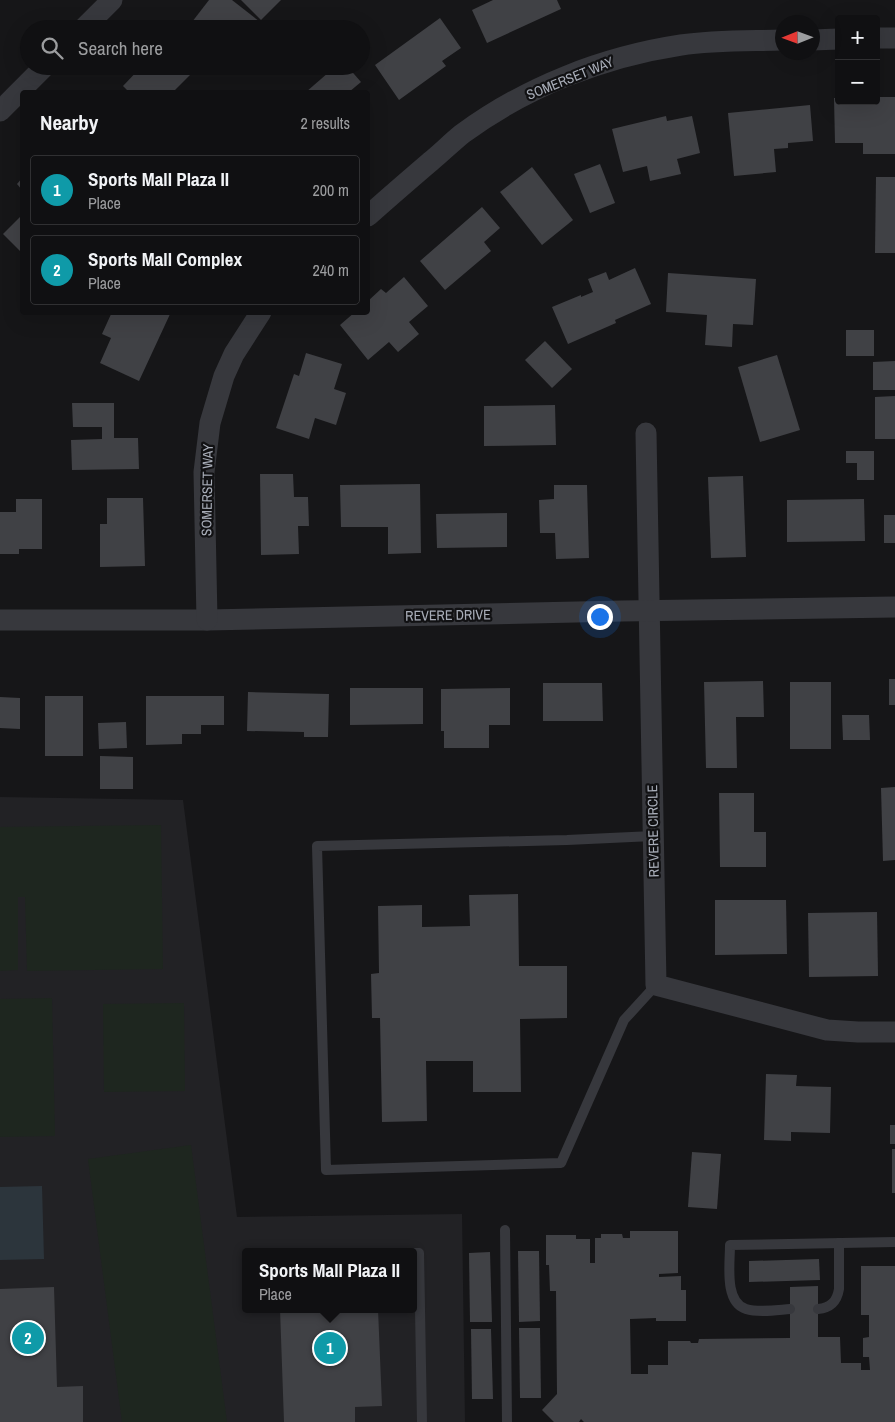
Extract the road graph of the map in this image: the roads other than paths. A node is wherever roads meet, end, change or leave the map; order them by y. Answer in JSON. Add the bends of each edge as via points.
{"nodes":[{"id":1,"x":112,"y":0,"type":"edge"},
{"id":2,"x":92,"y":20,"type":"edge"},
{"id":3,"x":880,"y":38,"type":"edge"},
{"id":4,"x":895,"y":38,"type":"edge"},
{"id":5,"x":835,"y":39,"type":"edge"},
{"id":6,"x":775,"y":40,"type":"edge"},
{"id":7,"x":820,"y":40,"type":"edge"},
{"id":8,"x":36,"y":75,"type":"edge"},
{"id":9,"x":21,"y":90,"type":"edge"},
{"id":10,"x":20,"y":91,"type":"edge"},
{"id":11,"x":0,"y":111,"type":"edge"},
{"id":12,"x":370,"y":214,"type":"edge"},
{"id":13,"x":259,"y":315,"type":"edge"},
{"id":14,"x":646,"y":433,"type":"dead end"},
{"id":15,"x":895,"y":607,"type":"edge"},
{"id":16,"x":649,"y":611,"type":"junction"},
{"id":17,"x":0,"y":620,"type":"edge"},
{"id":18,"x":207,"y":620,"type":"junction"},
{"id":19,"x":653,"y":836,"type":"junction"},
{"id":20,"x":656,"y":985,"type":"junction"},
{"id":21,"x":895,"y":1032,"type":"edge"},
{"id":22,"x":505,"y":1230,"type":"dead end"},
{"id":23,"x":895,"y":1242,"type":"edge"},
{"id":24,"x":838,"y":1243,"type":"junction"},
{"id":25,"x":417,"y":1253,"type":"edge"},
{"id":26,"x":790,"y":1309,"type":"dead end"},
{"id":27,"x":818,"y":1309,"type":"dead end"},
{"id":28,"x":422,"y":1422,"type":"edge"},
{"id":29,"x":508,"y":1422,"type":"edge"}],
"edges":[{"from":1,"to":2,"type":"street"},
{"from":3,"to":4,"type":"street"},
{"from":5,"to":7,"type":"street"},
{"from":6,"to":12,"type":"street","name":"SOMERSET WAY","via":[[716,42],[648,51],[614,59],[550,83],[461,135]]},
{"from":8,"to":9,"type":"street"},
{"from":10,"to":11,"type":"street"},
{"from":13,"to":18,"type":"street","name":"SOMERSET WAY","via":[[224,376],[210,423],[204,472]]},
{"from":14,"to":16,"type":"street","name":"REVERE CIRCLE"},
{"from":15,"to":16,"type":"street","name":"REVERE DRIVE"},
{"from":16,"to":18,"type":"street","name":"REVERE DRIVE"},
{"from":16,"to":19,"type":"street","name":"REVERE CIRCLE"},
{"from":17,"to":18,"type":"street","name":"REVERE DRIVE"},
{"from":19,"to":20,"type":"street","name":"REVERE CIRCLE"},
{"from":19,"to":20,"type":"lane","via":[[317,846],[326,1170],[561,1164],[624,1020]]},
{"from":20,"to":21,"type":"street","via":[[827,1030]]},
{"from":22,"to":29,"type":"lane"},
{"from":23,"to":24,"type":"lane"},
{"from":24,"to":26,"type":"lane","via":[[730,1245],[730,1290],[734,1301],[746,1309]]},
{"from":24,"to":27,"type":"lane","via":[[838,1296],[831,1305]]},
{"from":25,"to":28,"type":"lane"}]}
